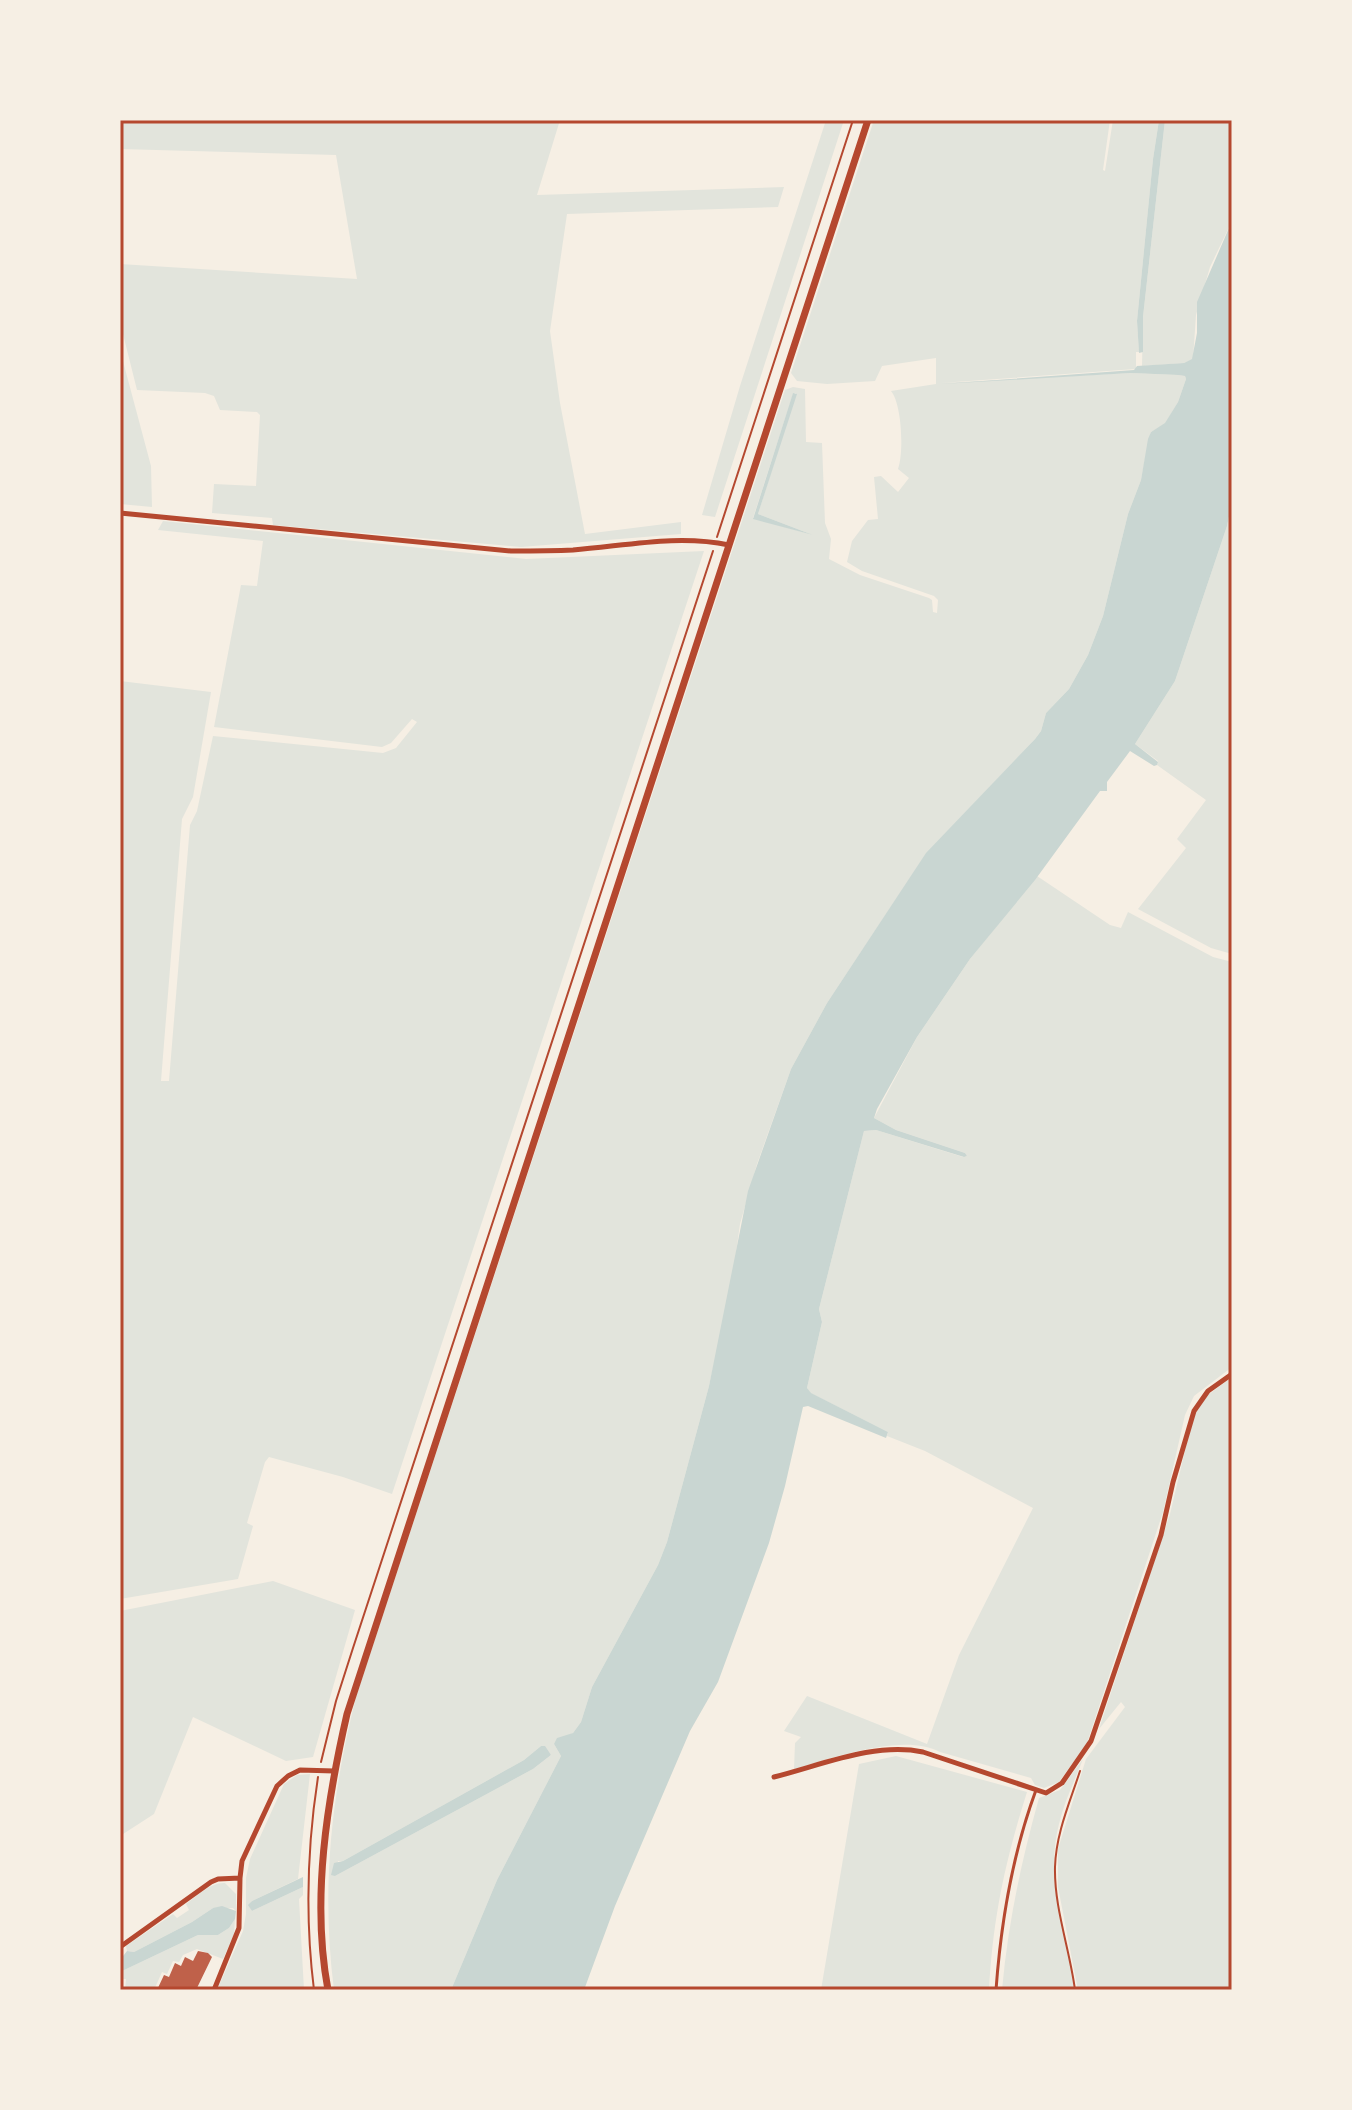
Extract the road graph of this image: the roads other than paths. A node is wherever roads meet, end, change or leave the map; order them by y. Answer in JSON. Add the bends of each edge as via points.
{"nodes":[{"id":1,"x":868,"y":120,"type":"edge"},
{"id":2,"x":120,"y":513,"type":"edge"},
{"id":3,"x":729,"y":545,"type":"junction"},
{"id":4,"x":1232,"y":1374,"type":"edge"},
{"id":5,"x":334,"y":1771,"type":"junction"},
{"id":6,"x":774,"y":1777,"type":"dead end"},
{"id":7,"x":1036,"y":1790,"type":"junction"},
{"id":8,"x":240,"y":1878,"type":"junction"},
{"id":9,"x":120,"y":1947,"type":"edge"},
{"id":10,"x":214,"y":1990,"type":"edge"},
{"id":11,"x":328,"y":1990,"type":"edge"},
{"id":12,"x":996,"y":1990,"type":"edge"}],
"edges":[{"from":1,"to":3,"type":"main road"},
{"from":2,"to":3,"type":"street","via":[[511,551],[680,540]]},
{"from":3,"to":5,"type":"main road","via":[[347,1714]]},
{"from":4,"to":7,"type":"street","via":[[1208,1391],[1194,1411],[1161,1535],[1091,1741],[1059,1786],[1046,1793]]},
{"from":5,"to":8,"type":"street","via":[[293,1773],[277,1786],[242,1861]]},
{"from":5,"to":11,"type":"main road","via":[[322,1888]]},
{"from":6,"to":7,"type":"street","via":[[902,1748]]},
{"from":7,"to":12,"type":"lane","via":[[1007,1892]]},
{"from":8,"to":9,"type":"street","via":[[211,1882]]},
{"from":8,"to":10,"type":"street","via":[[239,1928]]}]}
